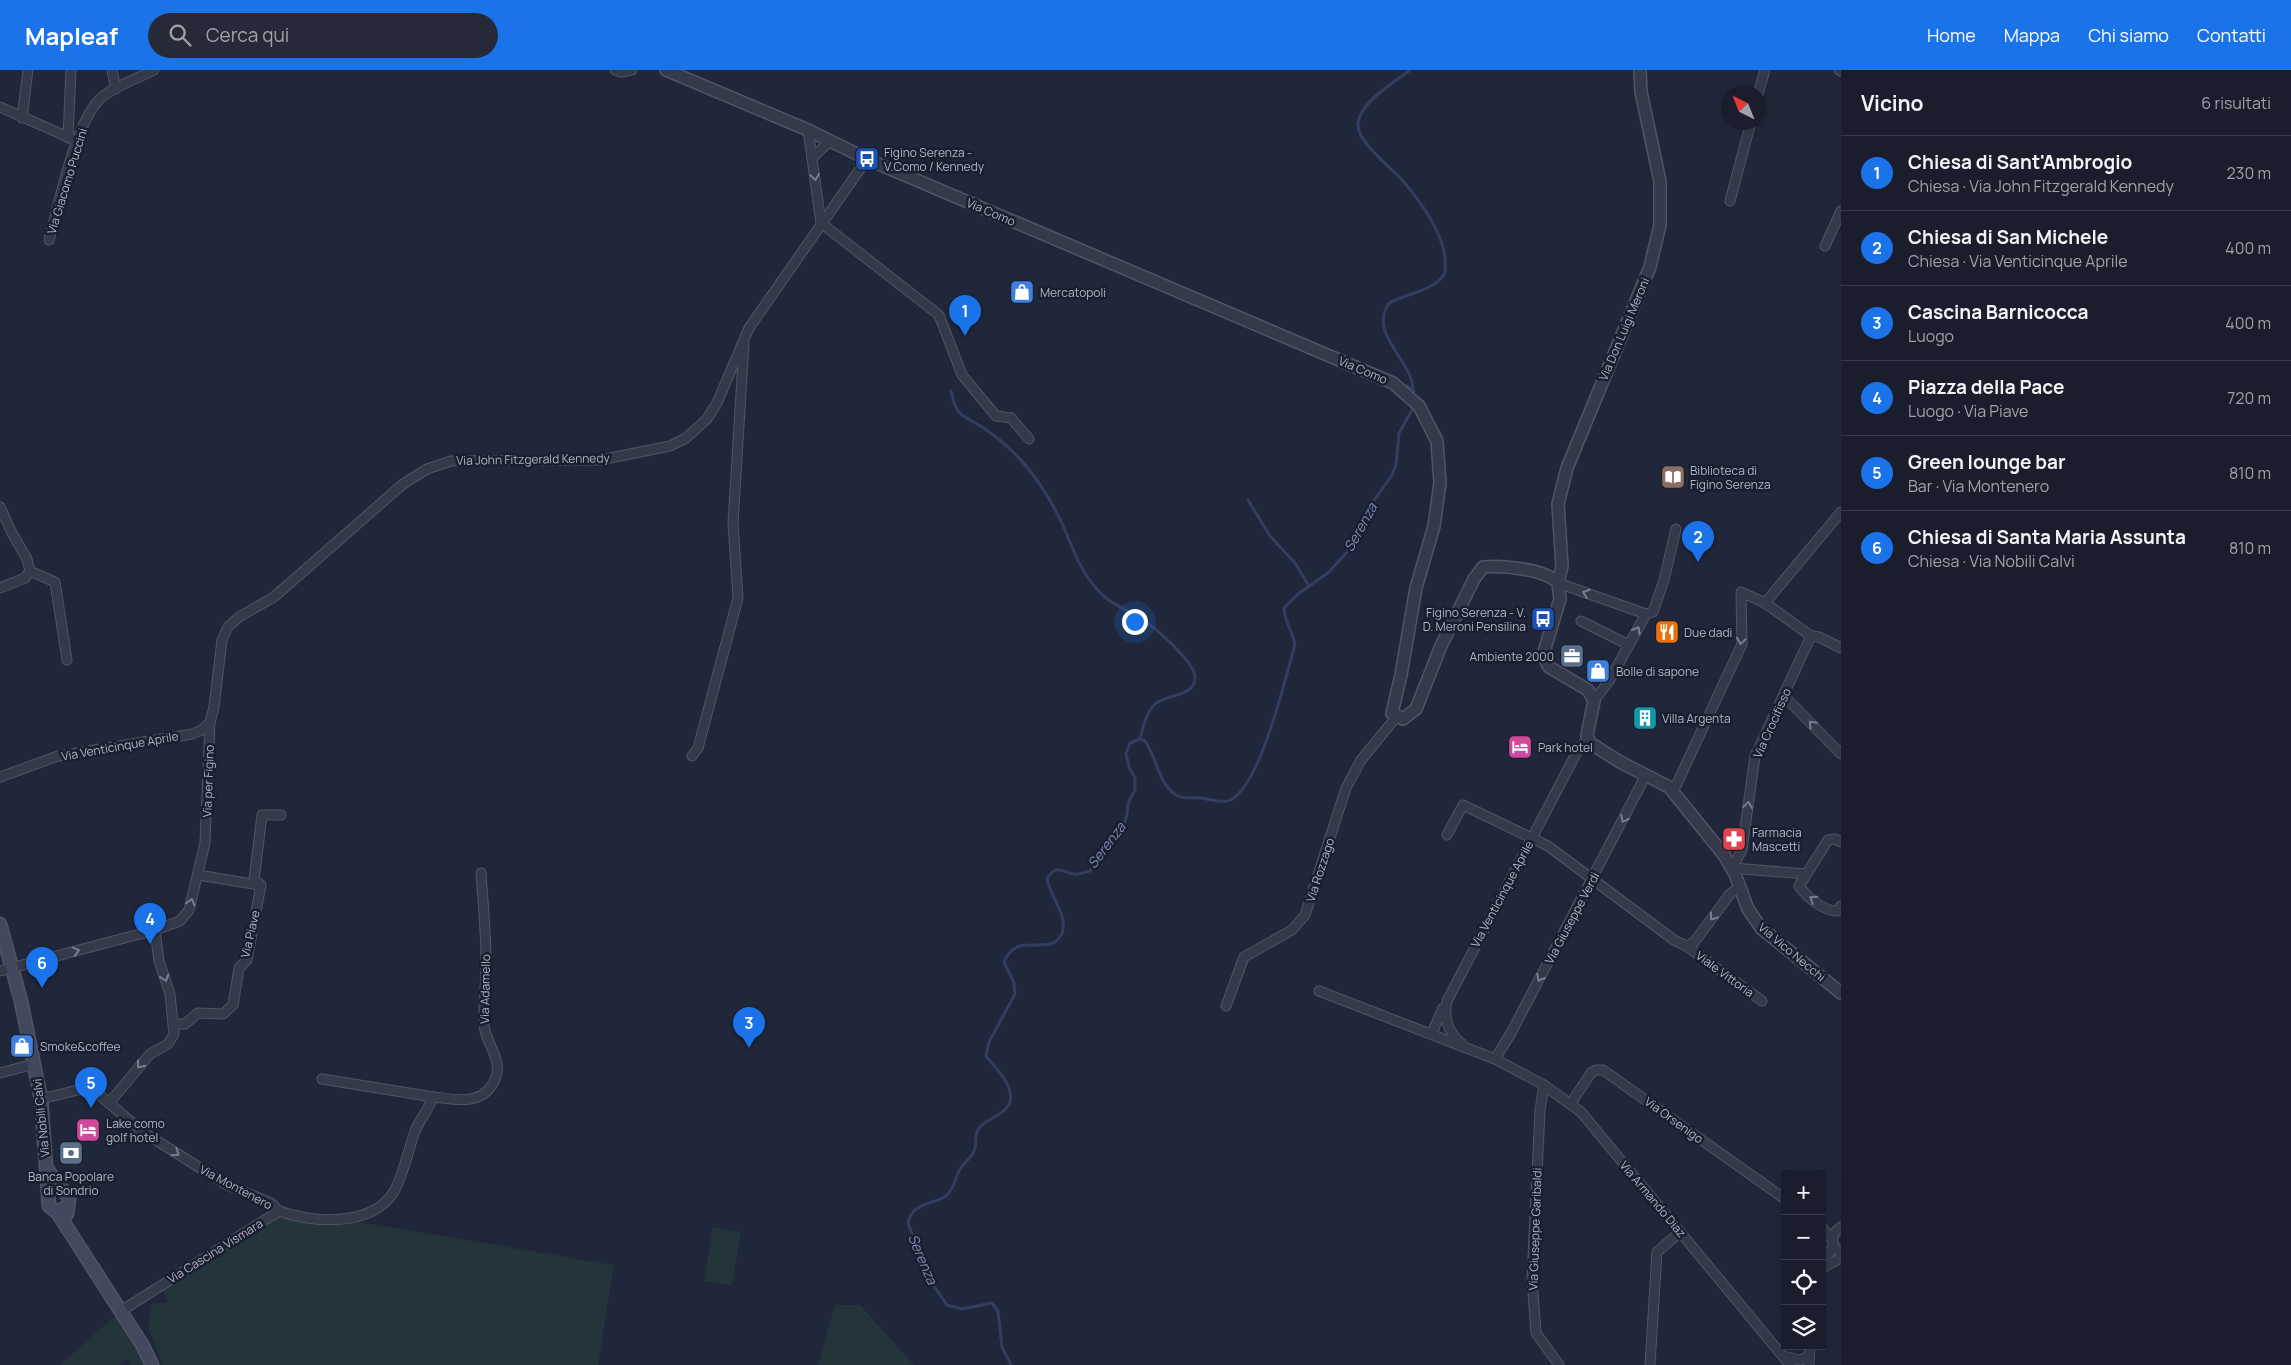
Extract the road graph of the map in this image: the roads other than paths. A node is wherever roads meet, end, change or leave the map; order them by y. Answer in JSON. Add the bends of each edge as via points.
{"nodes":[{"id":1,"x":28,"y":70,"type":"edge"},
{"id":2,"x":72,"y":70,"type":"edge"},
{"id":3,"x":112,"y":70,"type":"edge"},
{"id":4,"x":154,"y":70,"type":"edge"},
{"id":5,"x":615,"y":70,"type":"edge"},
{"id":6,"x":631,"y":70,"type":"edge"},
{"id":7,"x":666,"y":70,"type":"edge"},
{"id":8,"x":1640,"y":70,"type":"edge"},
{"id":9,"x":1765,"y":70,"type":"edge"},
{"id":10,"x":676,"y":74,"type":"edge"},
{"id":11,"x":1761,"y":85,"type":"edge"},
{"id":12,"x":116,"y":89,"type":"junction"},
{"id":13,"x":0,"y":107,"type":"edge"},
{"id":14,"x":22,"y":118,"type":"junction"},
{"id":15,"x":808,"y":130,"type":"junction"},
{"id":16,"x":1749,"y":130,"type":"edge"},
{"id":17,"x":72,"y":140,"type":"junction"},
{"id":18,"x":830,"y":141,"type":"junction"},
{"id":19,"x":812,"y":158,"type":"junction"},
{"id":20,"x":867,"y":159,"type":"junction"},
{"id":21,"x":1730,"y":201,"type":"dead end"},
{"id":22,"x":1841,"y":211,"type":"edge"},
{"id":23,"x":821,"y":223,"type":"junction"},
{"id":24,"x":50,"y":240,"type":"dead end"},
{"id":25,"x":1825,"y":246,"type":"dead end"},
{"id":26,"x":744,"y":339,"type":"junction"},
{"id":27,"x":1030,"y":438,"type":"dead end"},
{"id":28,"x":0,"y":507,"type":"edge"},
{"id":29,"x":1841,"y":512,"type":"edge"},
{"id":30,"x":1676,"y":529,"type":"dead end"},
{"id":31,"x":30,"y":571,"type":"junction"},
{"id":32,"x":1558,"y":583,"type":"junction"},
{"id":33,"x":0,"y":588,"type":"edge"},
{"id":34,"x":1765,"y":603,"type":"junction"},
{"id":35,"x":1646,"y":614,"type":"junction"},
{"id":36,"x":239,"y":617,"type":"joint"},
{"id":37,"x":1581,"y":621,"type":"dead end"},
{"id":38,"x":1812,"y":636,"type":"junction"},
{"id":39,"x":1629,"y":645,"type":"junction"},
{"id":40,"x":1841,"y":648,"type":"edge"},
{"id":41,"x":67,"y":660,"type":"dead end"},
{"id":42,"x":1785,"y":692,"type":"junction"},
{"id":43,"x":1594,"y":701,"type":"junction"},
{"id":44,"x":1394,"y":714,"type":"junction"},
{"id":45,"x":210,"y":722,"type":"junction"},
{"id":46,"x":1588,"y":739,"type":"junction"},
{"id":47,"x":1841,"y":754,"type":"edge"},
{"id":48,"x":692,"y":756,"type":"dead end"},
{"id":49,"x":1646,"y":775,"type":"junction"},
{"id":50,"x":0,"y":777,"type":"edge"},
{"id":51,"x":1673,"y":792,"type":"junction"},
{"id":52,"x":281,"y":815,"type":"dead end"},
{"id":53,"x":1447,"y":835,"type":"dead end"},
{"id":54,"x":1532,"y":837,"type":"junction"},
{"id":55,"x":1841,"y":842,"type":"edge"},
{"id":56,"x":1732,"y":868,"type":"junction"},
{"id":57,"x":481,"y":873,"type":"dead end"},
{"id":58,"x":1806,"y":874,"type":"junction"},
{"id":59,"x":198,"y":875,"type":"junction"},
{"id":60,"x":1592,"y":879,"type":"junction"},
{"id":61,"x":261,"y":885,"type":"junction"},
{"id":62,"x":1739,"y":887,"type":"junction"},
{"id":63,"x":1841,"y":906,"type":"edge"},
{"id":64,"x":0,"y":924,"type":"edge"},
{"id":65,"x":155,"y":930,"type":"junction"},
{"id":66,"x":1688,"y":947,"type":"junction"},
{"id":67,"x":6,"y":969,"type":"edge"},
{"id":68,"x":1319,"y":990,"type":"dead end"},
{"id":69,"x":1841,"y":993,"type":"edge"},
{"id":70,"x":1447,"y":1001,"type":"junction"},
{"id":71,"x":1762,"y":1001,"type":"dead end"},
{"id":72,"x":1226,"y":1006,"type":"dead end"},
{"id":73,"x":173,"y":1024,"type":"junction"},
{"id":74,"x":1432,"y":1033,"type":"junction"},
{"id":75,"x":1469,"y":1049,"type":"junction"},
{"id":76,"x":1495,"y":1059,"type":"junction"},
{"id":77,"x":34,"y":1064,"type":"junction"},
{"id":78,"x":0,"y":1073,"type":"edge"},
{"id":79,"x":322,"y":1079,"type":"dead end"},
{"id":80,"x":1544,"y":1085,"type":"junction"},
{"id":81,"x":433,"y":1097,"type":"junction"},
{"id":82,"x":42,"y":1099,"type":"junction"},
{"id":83,"x":110,"y":1102,"type":"junction"},
{"id":84,"x":1571,"y":1103,"type":"junction"},
{"id":85,"x":46,"y":1167,"type":"junction"},
{"id":86,"x":63,"y":1191,"type":"junction"},
{"id":87,"x":49,"y":1195,"type":"junction"},
{"id":88,"x":1781,"y":1196,"type":"edge"},
{"id":89,"x":63,"y":1209,"type":"junction"},
{"id":90,"x":279,"y":1211,"type":"junction"},
{"id":91,"x":1826,"y":1224,"type":"edge"},
{"id":92,"x":1839,"y":1228,"type":"edge"},
{"id":93,"x":1680,"y":1232,"type":"junction"},
{"id":94,"x":1826,"y":1233,"type":"edge"},
{"id":95,"x":1833,"y":1243,"type":"junction"},
{"id":96,"x":1841,"y":1253,"type":"edge"},
{"id":97,"x":1841,"y":1258,"type":"edge"},
{"id":98,"x":1823,"y":1260,"type":"edge"},
{"id":99,"x":1826,"y":1266,"type":"edge"},
{"id":100,"x":121,"y":1310,"type":"junction"},
{"id":101,"x":1783,"y":1356,"type":"junction"},
{"id":102,"x":1809,"y":1356,"type":"edge"},
{"id":103,"x":152,"y":1365,"type":"edge"},
{"id":104,"x":1559,"y":1365,"type":"edge"},
{"id":105,"x":1650,"y":1365,"type":"edge"},
{"id":106,"x":1790,"y":1365,"type":"edge"}],
"edges":[{"from":1,"to":14,"type":"street"},
{"from":2,"to":17,"type":"street"},
{"from":3,"to":12,"type":"street"},
{"from":4,"to":12,"type":"street","name":"Via Giacomo Puccini"},
{"from":5,"to":6,"type":"street"},
{"from":7,"to":10,"type":"street","name":"Via Como"},
{"from":8,"to":32,"type":"street","name":"Via Don Luigi Meroni","via":[[1641,92],[1660,181],[1660,225],[1650,266],[1567,468],[1558,504],[1562,566]]},
{"from":9,"to":11,"type":"street"},
{"from":10,"to":15,"type":"street","name":"Via Como"},
{"from":12,"to":17,"type":"street","name":"Via Giacomo Puccini","via":[[101,97]]},
{"from":13,"to":14,"type":"street"},
{"from":14,"to":17,"type":"street"},
{"from":15,"to":18,"type":"street","name":"Via Como"},
{"from":15,"to":19,"type":"street"},
{"from":16,"to":21,"type":"street"},
{"from":17,"to":24,"type":"street","name":"Via Giacomo Puccini"},
{"from":18,"to":19,"type":"street"},
{"from":18,"to":20,"type":"street","name":"Via Como"},
{"from":19,"to":23,"type":"street","one_way":true},
{"from":20,"to":23,"type":"street","name":"Via John Fitzgerald Kennedy"},
{"from":20,"to":44,"type":"street","name":"Via Como","via":[[1393,383],[1419,406],[1437,441],[1440,483],[1434,526],[1416,588]]},
{"from":22,"to":25,"type":"street"},
{"from":23,"to":26,"type":"street","name":"Via John Fitzgerald Kennedy"},
{"from":23,"to":27,"type":"street","via":[[939,315],[962,375],[996,416],[1011,418]]},
{"from":26,"to":36,"type":"street","name":"Via John Fitzgerald Kennedy","via":[[707,419],[686,438],[670,446],[600,460],[451,461],[427,468],[403,484],[274,597]]},
{"from":26,"to":48,"type":"street","via":[[733,523],[738,598],[698,748]]},
{"from":28,"to":31,"type":"street","via":[[27,558]]},
{"from":29,"to":34,"type":"street"},
{"from":30,"to":35,"type":"street","via":[[1653,612]]},
{"from":31,"to":33,"type":"street","via":[[25,578]]},
{"from":31,"to":41,"type":"street","via":[[55,582]]},
{"from":35,"to":32,"type":"street","one_way":true},
{"from":32,"to":43,"type":"street","name":"Via Don Luigi Meroni","via":[[1560,599],[1543,650],[1544,660],[1549,667],[1588,690]]},
{"from":32,"to":44,"type":"street","via":[[1543,573],[1483,567],[1441,646],[1416,709],[1403,719]]},
{"from":34,"to":38,"type":"street"},
{"from":34,"to":51,"type":"street","one_way":true,"via":[[1741,592],[1742,644]]},
{"from":39,"to":35,"type":"street","one_way":true},
{"from":36,"to":45,"type":"street","name":"Via per Figino","via":[[228,626],[222,640]]},
{"from":37,"to":39,"type":"street"},
{"from":38,"to":40,"type":"street"},
{"from":38,"to":42,"type":"street","name":"Via Crocifisso"},
{"from":39,"to":43,"type":"street"},
{"from":47,"to":42,"type":"street","one_way":true,"via":[[1787,699]]},
{"from":56,"to":42,"type":"street","name":"Via Crocifisso","one_way":true,"via":[[1742,850],[1755,756]]},
{"from":43,"to":46,"type":"street"},
{"from":44,"to":72,"type":"street","name":"Via Rozzago","via":[[1393,721],[1361,760],[1346,788],[1305,915],[1292,930],[1244,957]]},
{"from":45,"to":50,"type":"street","name":"Via Venticinque Aprile","via":[[192,734],[58,756]]},
{"from":45,"to":59,"type":"street","name":"Via per Figino","via":[[205,843]]},
{"from":46,"to":49,"type":"street","name":"Via Vico Necchi","via":[[1600,750]]},
{"from":46,"to":54,"type":"street","name":"Via Venticinque Aprile","via":[[1579,748]]},
{"from":49,"to":51,"type":"street","name":"Via Vico Necchi"},
{"from":49,"to":60,"type":"street","name":"Via Giuseppe Verdi","one_way":true},
{"from":51,"to":56,"type":"street","name":"Via Vico Necchi"},
{"from":52,"to":61,"type":"street","name":"Via Piave","via":[[262,815],[254,880]]},
{"from":53,"to":54,"type":"street","name":"Viale Vittoria","via":[[1464,805]]},
{"from":54,"to":60,"type":"street","name":"Viale Vittoria"},
{"from":54,"to":70,"type":"street","name":"Via Venticinque Aprile"},
{"from":55,"to":58,"type":"street","via":[[1835,838],[1828,840]]},
{"from":56,"to":58,"type":"street"},
{"from":56,"to":62,"type":"street","name":"Via Vico Necchi"},
{"from":57,"to":81,"type":"street","name":"Via Adamello","via":[[486,962],[484,1030],[492,1044],[498,1072],[482,1095],[468,1101]]},
{"from":63,"to":58,"type":"street","one_way":true,"via":[[1837,911],[1830,911],[1804,894],[1798,886]]},
{"from":59,"to":61,"type":"street"},
{"from":65,"to":59,"type":"street","name":"Via per Figino","one_way":true,"via":[[180,922],[189,910]]},
{"from":60,"to":66,"type":"street","name":"Viale Vittoria"},
{"from":60,"to":76,"type":"street","name":"Via Giuseppe Verdi","one_way":true},
{"from":61,"to":73,"type":"street","name":"Via Piave","via":[[247,960],[239,968],[233,1005],[224,1014],[198,1013],[185,1024]]},
{"from":62,"to":66,"type":"street","one_way":true},
{"from":62,"to":69,"type":"street","name":"Via Vico Necchi","via":[[1752,916],[1762,928]]},
{"from":64,"to":67,"type":"main road","name":"Via Nobili Calvi"},
{"from":67,"to":65,"type":"street","name":"Via per Figino","one_way":true},
{"from":65,"to":73,"type":"street","one_way":true,"via":[[159,962],[170,994]]},
{"from":66,"to":71,"type":"street","name":"Viale Vittoria"},
{"from":67,"to":77,"type":"main road","name":"Via Nobili Calvi","via":[[21,1001]]},
{"from":68,"to":74,"type":"street","name":"Via Armando Diaz"},
{"from":70,"to":74,"type":"street"},
{"from":70,"to":75,"type":"street","name":"Via Venticinque Aprile","via":[[1445,1021],[1457,1040]]},
{"from":73,"to":83,"type":"street","one_way":true,"via":[[174,1034],[168,1044],[150,1054]]},
{"from":74,"to":75,"type":"street","name":"Via Armando Diaz"},
{"from":75,"to":76,"type":"street","name":"Via Armando Diaz"},
{"from":76,"to":80,"type":"street","name":"Via Armando Diaz"},
{"from":77,"to":78,"type":"street"},
{"from":77,"to":82,"type":"main road","name":"Via Nobili Calvi"},
{"from":79,"to":81,"type":"street"},
{"from":80,"to":84,"type":"street","name":"Via Armando Diaz"},
{"from":80,"to":104,"type":"street","name":"Via Giuseppe Garibaldi","via":[[1532,1279],[1536,1333]]},
{"from":81,"to":90,"type":"street","via":[[416,1128],[395,1192],[383,1206],[344,1220]]},
{"from":82,"to":83,"type":"street","name":"Via Montenero","via":[[90,1087]]},
{"from":82,"to":85,"type":"main road","name":"Via Nobili Calvi"},
{"from":83,"to":90,"type":"street","name":"Via Montenero","one_way":true,"via":[[143,1132],[173,1152],[227,1185],[271,1203]]},
{"from":84,"to":88,"type":"street","name":"Via Orsenigo","via":[[1591,1073],[1603,1070]]},
{"from":84,"to":93,"type":"street","name":"Via Armando Diaz"},
{"from":85,"to":86,"type":"main road","name":"Via Nobili Calvi"},
{"from":85,"to":87,"type":"main road","name":"Via Nobili Calvi"},
{"from":86,"to":87,"type":"main road"},
{"from":86,"to":89,"type":"main road","via":[[69,1198]]},
{"from":87,"to":89,"type":"main road","via":[[49,1206]]},
{"from":89,"to":100,"type":"main road","via":[[69,1232]]},
{"from":90,"to":100,"type":"street","name":"Via Cascina Vismara"},
{"from":91,"to":92,"type":"street"},
{"from":92,"to":95,"type":"street"},
{"from":93,"to":101,"type":"street","name":"Via Armando Diaz"},
{"from":93,"to":105,"type":"street","via":[[1657,1252]]},
{"from":94,"to":95,"type":"street"},
{"from":95,"to":96,"type":"street"},
{"from":95,"to":98,"type":"street"},
{"from":97,"to":99,"type":"street"},
{"from":100,"to":103,"type":"main road"},
{"from":101,"to":102,"type":"street","via":[[1800,1360]]},
{"from":101,"to":106,"type":"street","name":"Via Armando Diaz"}]}
